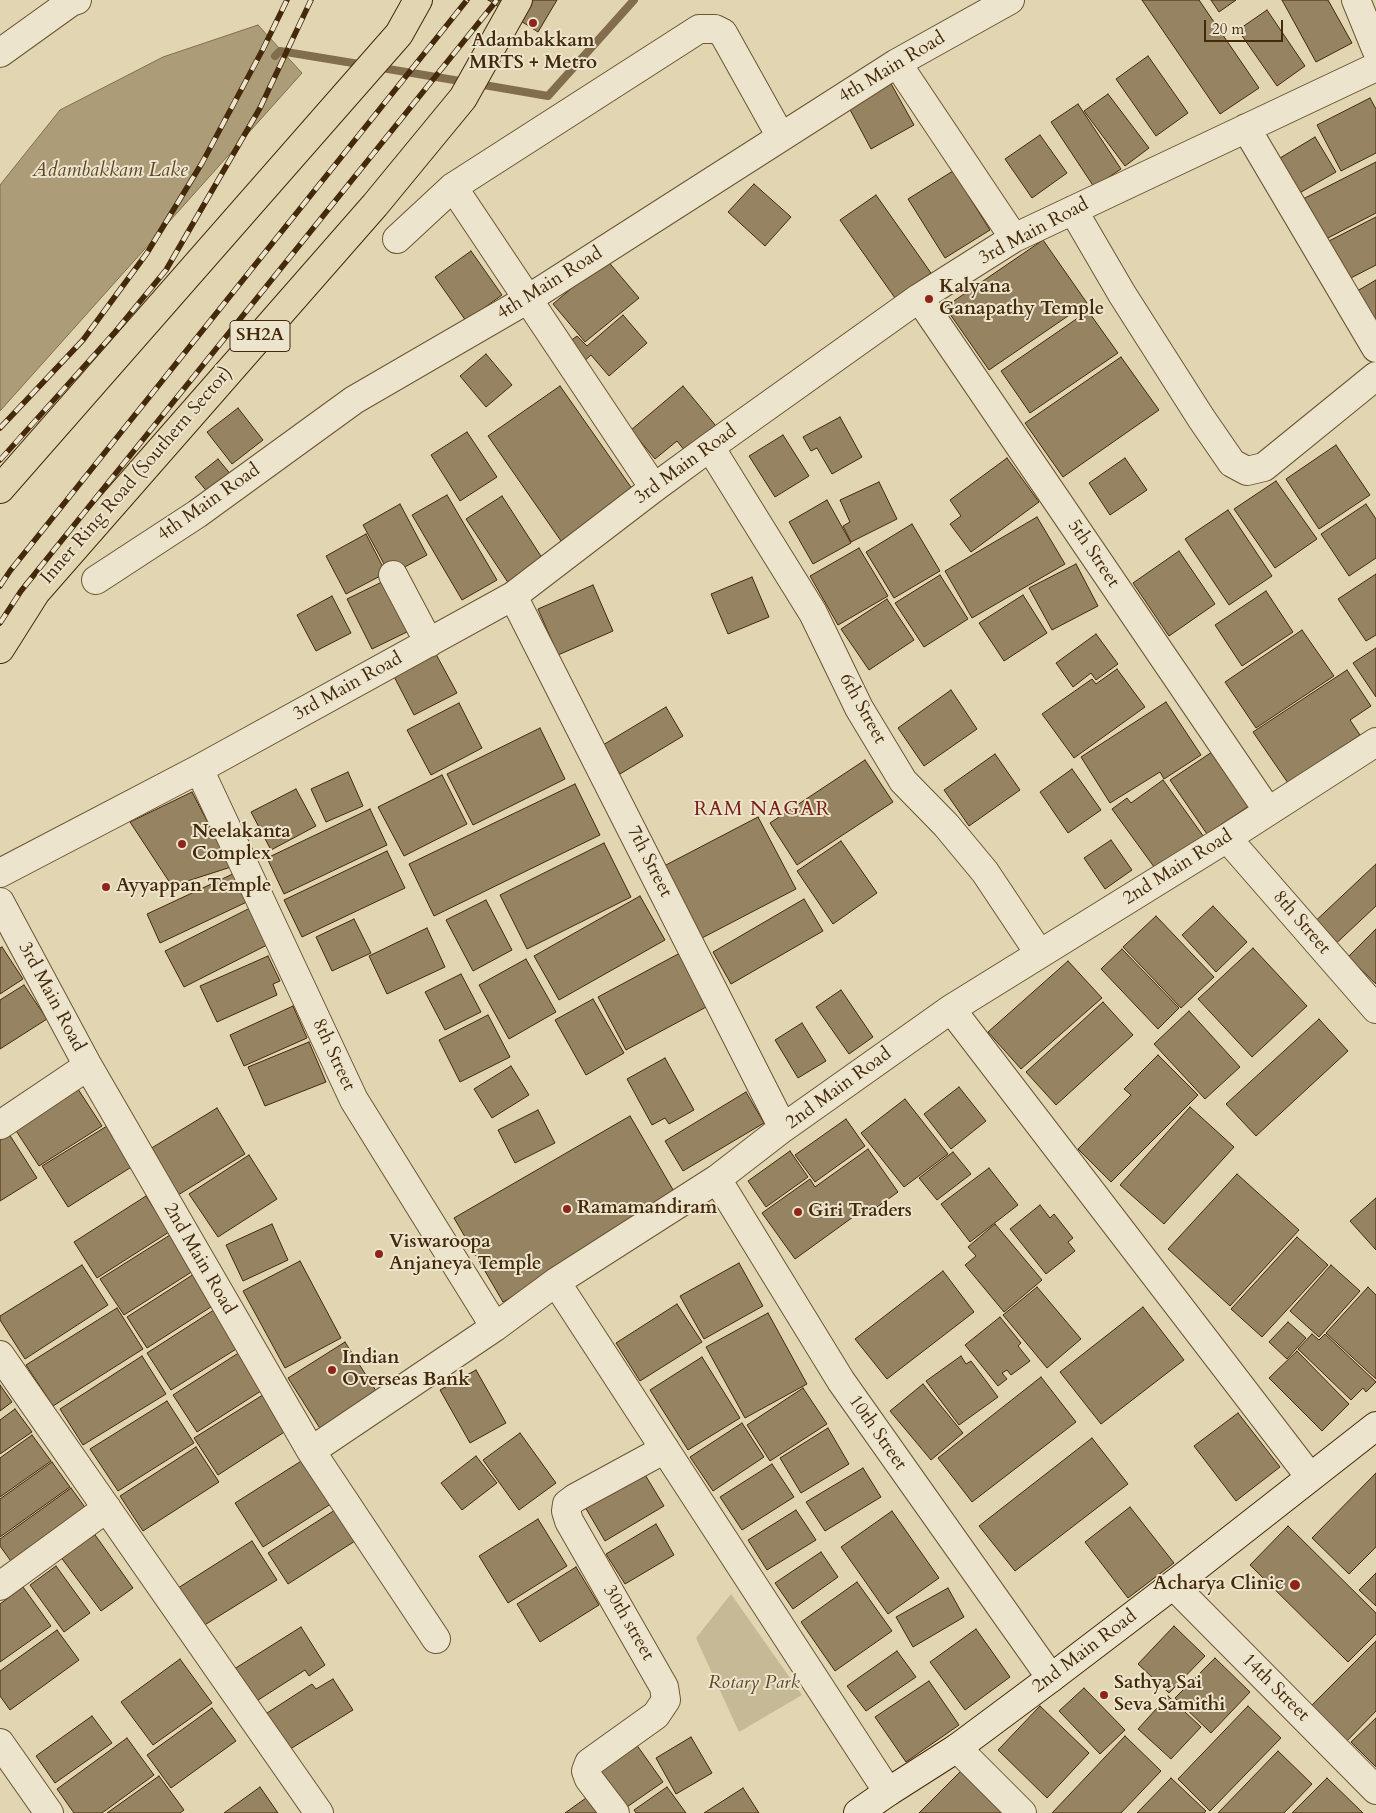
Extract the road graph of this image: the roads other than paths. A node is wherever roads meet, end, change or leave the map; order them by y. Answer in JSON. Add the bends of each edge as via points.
{"nodes":[{"id":1,"x":77,"y":0,"type":"edge"},
{"id":2,"x":418,"y":0,"type":"edge"},
{"id":3,"x":1010,"y":0,"type":"edge"},
{"id":4,"x":1356,"y":0,"type":"edge"},
{"id":5,"x":514,"y":7,"type":"edge"},
{"id":6,"x":1376,"y":49,"type":"edge"},
{"id":7,"x":0,"y":53,"type":"edge"},
{"id":8,"x":897,"y":63,"type":"junction"},
{"id":9,"x":1376,"y":66,"type":"edge"},
{"id":10,"x":1246,"y":128,"type":"junction"},
{"id":11,"x":781,"y":137,"type":"junction"},
{"id":12,"x":453,"y":187,"type":"junction"},
{"id":13,"x":1073,"y":210,"type":"junction"},
{"id":14,"x":1014,"y":238,"type":"junction"},
{"id":15,"x":397,"y":240,"type":"dead end"},
{"id":16,"x":919,"y":298,"type":"junction"},
{"id":17,"x":528,"y":299,"type":"junction"},
{"id":18,"x":1376,"y":348,"type":"edge"},
{"id":19,"x":1376,"y":376,"type":"edge"},
{"id":20,"x":710,"y":447,"type":"junction"},
{"id":21,"x":654,"y":488,"type":"junction"},
{"id":22,"x":0,"y":489,"type":"edge"},
{"id":23,"x":393,"y":575,"type":"dead end"},
{"id":24,"x":96,"y":580,"type":"dead end"},
{"id":25,"x":514,"y":596,"type":"junction"},
{"id":26,"x":429,"y":643,"type":"junction"},
{"id":27,"x":0,"y":649,"type":"edge"},
{"id":28,"x":1376,"y":742,"type":"edge"},
{"id":29,"x":199,"y":769,"type":"junction"},
{"id":30,"x":1268,"y":810,"type":"junction"},
{"id":31,"x":1227,"y":838,"type":"junction"},
{"id":32,"x":0,"y":873,"type":"edge"},
{"id":33,"x":0,"y":902,"type":"edge"},
{"id":34,"x":1039,"y":953,"type":"junction"},
{"id":35,"x":951,"y":1009,"type":"junction"},
{"id":36,"x":1376,"y":1009,"type":"edge"},
{"id":37,"x":88,"y":1066,"type":"junction"},
{"id":38,"x":0,"y":1125,"type":"edge"},
{"id":39,"x":783,"y":1128,"type":"junction"},
{"id":40,"x":717,"y":1179,"type":"junction"},
{"id":41,"x":556,"y":1282,"type":"junction"},
{"id":42,"x":495,"y":1326,"type":"junction"},
{"id":43,"x":0,"y":1355,"type":"edge"},
{"id":44,"x":1376,"y":1426,"type":"edge"},
{"id":45,"x":664,"y":1449,"type":"junction"},
{"id":46,"x":311,"y":1451,"type":"junction"},
{"id":47,"x":1310,"y":1477,"type":"junction"},
{"id":48,"x":106,"y":1508,"type":"junction"},
{"id":49,"x":0,"y":1586,"type":"edge"},
{"id":50,"x":1173,"y":1586,"type":"junction"},
{"id":51,"x":436,"y":1639,"type":"dead end"},
{"id":52,"x":1051,"y":1678,"type":"junction"},
{"id":53,"x":0,"y":1743,"type":"edge"},
{"id":54,"x":957,"y":1748,"type":"junction"},
{"id":55,"x":1376,"y":1790,"type":"edge"},
{"id":56,"x":888,"y":1792,"type":"junction"},
{"id":57,"x":49,"y":1813,"type":"edge"},
{"id":58,"x":319,"y":1813,"type":"edge"},
{"id":59,"x":615,"y":1813,"type":"edge"},
{"id":60,"x":858,"y":1813,"type":"edge"},
{"id":61,"x":1022,"y":1813,"type":"edge"}],
"edges":[{"from":1,"to":7,"type":"street"},
{"from":2,"to":22,"type":"main road","via":[[398,34]]},
{"from":3,"to":8,"type":"street","name":"4th Main Road"},
{"from":4,"to":6,"type":"street"},
{"from":5,"to":27,"type":"main road","name":"Inner Ring Road (Southern Sector)","number":"SH2A","via":[[463,98],[375,205],[36,592]]},
{"from":8,"to":11,"type":"street","name":"4th Main Road"},
{"from":8,"to":14,"type":"street"},
{"from":9,"to":10,"type":"street","name":"3rd Main Road"},
{"from":10,"to":13,"type":"street","name":"3rd Main Road"},
{"from":10,"to":18,"type":"street"},
{"from":11,"to":12,"type":"street","via":[[723,33],[715,29],[700,29]]},
{"from":11,"to":17,"type":"street","name":"4th Main Road"},
{"from":12,"to":15,"type":"street"},
{"from":12,"to":17,"type":"street"},
{"from":13,"to":14,"type":"street","name":"3rd Main Road"},
{"from":13,"to":19,"type":"street","via":[[1122,294],[1232,463],[1247,471],[1264,467]]},
{"from":14,"to":16,"type":"street","name":"3rd Main Road"},
{"from":16,"to":20,"type":"street","name":"3rd Main Road"},
{"from":16,"to":30,"type":"street","name":"5th Street"},
{"from":17,"to":21,"type":"street"},
{"from":17,"to":24,"type":"street","name":"4th Main Road","via":[[354,400],[197,514]]},
{"from":20,"to":21,"type":"street","name":"3rd Main Road"},
{"from":20,"to":34,"type":"street","name":"6th Street","via":[[813,613],[859,708],[903,781],[946,824],[985,872]]},
{"from":21,"to":25,"type":"street","name":"3rd Main Road"},
{"from":23,"to":26,"type":"street"},
{"from":25,"to":26,"type":"street","name":"3rd Main Road"},
{"from":25,"to":39,"type":"street","name":"7th Street"},
{"from":26,"to":29,"type":"street","name":"3rd Main Road"},
{"from":28,"to":30,"type":"street","name":"2nd Main Road"},
{"from":29,"to":32,"type":"street","name":"3rd Main Road"},
{"from":29,"to":42,"type":"street","name":"8th Street","via":[[354,1100]]},
{"from":30,"to":31,"type":"street","name":"2nd Main Road"},
{"from":31,"to":34,"type":"street","name":"2nd Main Road"},
{"from":31,"to":36,"type":"street","name":"8th Street"},
{"from":33,"to":37,"type":"street","name":"3rd Main Road"},
{"from":34,"to":35,"type":"street","name":"2nd Main Road"},
{"from":35,"to":39,"type":"street","name":"2nd Main Road"},
{"from":35,"to":47,"type":"street"},
{"from":37,"to":38,"type":"street"},
{"from":37,"to":46,"type":"street","name":"2nd Main Road"},
{"from":39,"to":40,"type":"street","name":"2nd Main Road"},
{"from":40,"to":41,"type":"street","name":"2nd Main Road"},
{"from":40,"to":52,"type":"street","name":"10th Street","via":[[841,1381]]},
{"from":41,"to":42,"type":"street","name":"2nd Main Road"},
{"from":41,"to":45,"type":"street"},
{"from":42,"to":46,"type":"street","name":"2nd Main Road"},
{"from":43,"to":48,"type":"street"},
{"from":44,"to":47,"type":"street","name":"2nd Main Road"},
{"from":45,"to":56,"type":"street"},
{"from":45,"to":59,"type":"street","name":"30th street","via":[[575,1498],[567,1504],[566,1511],[664,1687],[666,1700],[656,1715],[588,1763],[589,1780]]},
{"from":46,"to":51,"type":"street","name":"2nd Main Road"},
{"from":47,"to":50,"type":"street","name":"2nd Main Road"},
{"from":48,"to":49,"type":"street"},
{"from":48,"to":58,"type":"street"},
{"from":50,"to":52,"type":"street","name":"2nd Main Road"},
{"from":50,"to":55,"type":"street","name":"14th Street"},
{"from":52,"to":54,"type":"street","name":"2nd Main Road"},
{"from":53,"to":57,"type":"street"},
{"from":54,"to":56,"type":"street","name":"2nd Main Road"},
{"from":54,"to":61,"type":"street"},
{"from":56,"to":60,"type":"street","name":"2nd Main Road"}]}
